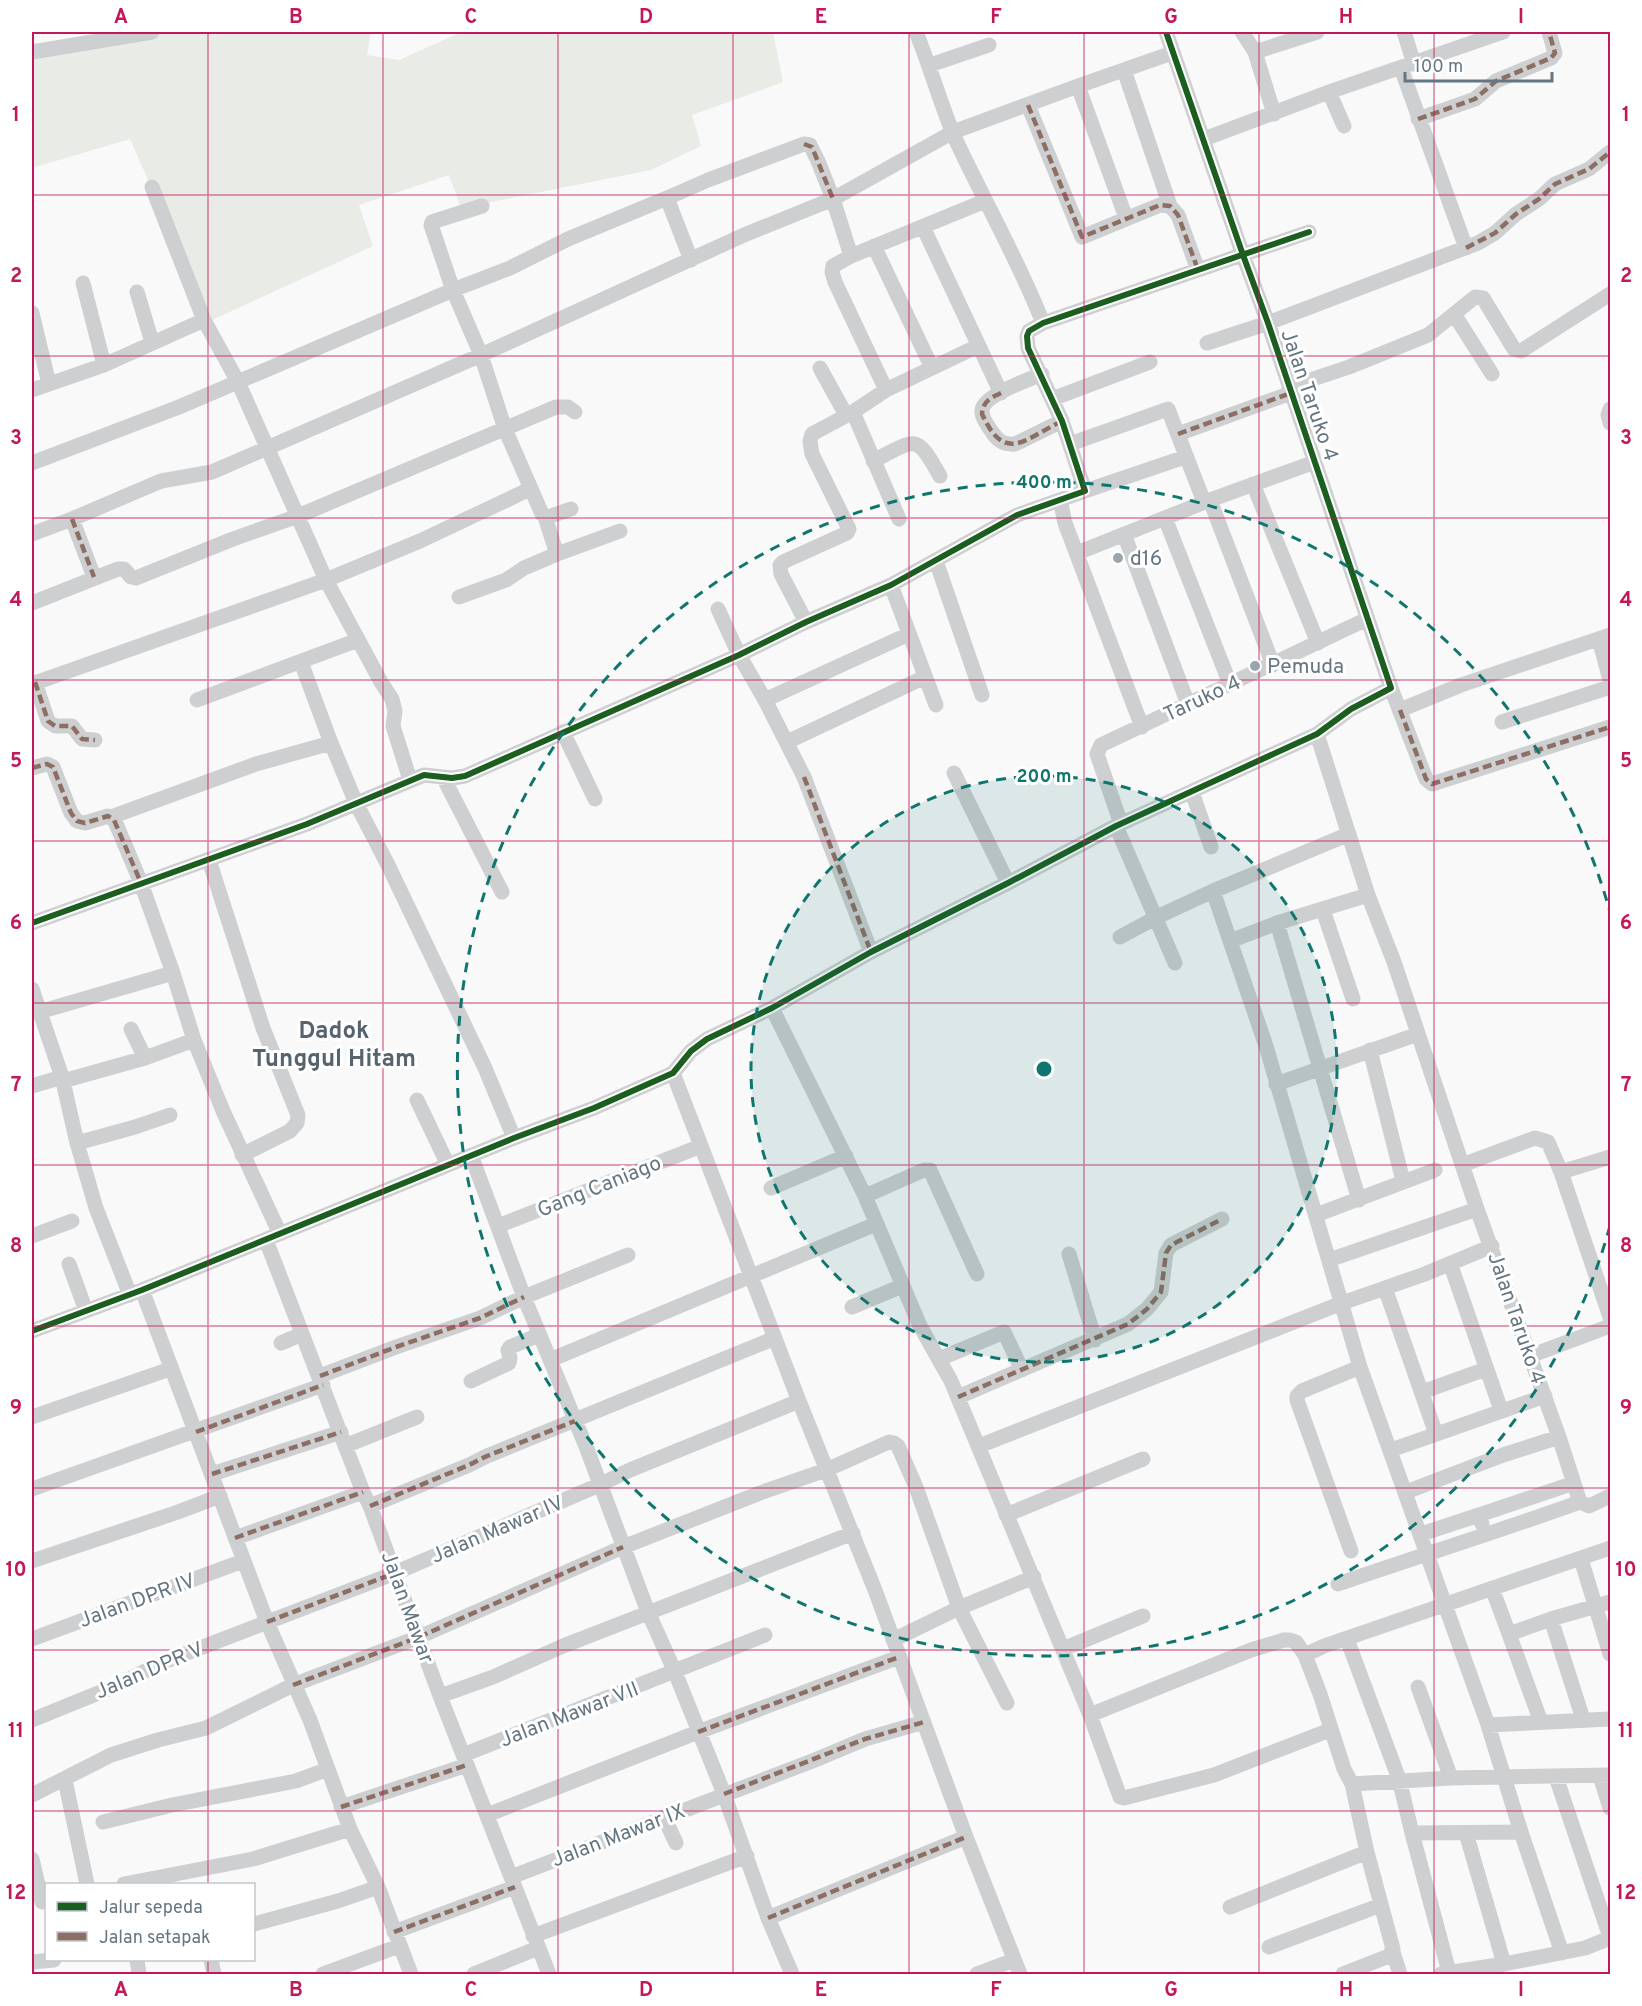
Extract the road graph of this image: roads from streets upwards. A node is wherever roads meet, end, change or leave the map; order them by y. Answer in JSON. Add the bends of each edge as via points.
{"nodes":[{"id":1,"x":152,"y":32,"type":"edge"},
{"id":2,"x":916,"y":32,"type":"edge"},
{"id":3,"x":1166,"y":32,"type":"edge"},
{"id":4,"x":1242,"y":32,"type":"edge"},
{"id":5,"x":1313,"y":32,"type":"edge"},
{"id":6,"x":1404,"y":32,"type":"edge"},
{"id":7,"x":1503,"y":32,"type":"edge"},
{"id":8,"x":1550,"y":32,"type":"edge"},
{"id":9,"x":1481,"y":35,"type":"edge"},
{"id":10,"x":989,"y":45,"type":"dead end"},
{"id":11,"x":32,"y":52,"type":"edge"},
{"id":12,"x":1255,"y":52,"type":"junction"},
{"id":13,"x":1173,"y":53,"type":"junction"},
{"id":14,"x":930,"y":65,"type":"junction"},
{"id":15,"x":1407,"y":66,"type":"junction"},
{"id":16,"x":1124,"y":70,"type":"junction"},
{"id":17,"x":1078,"y":86,"type":"junction"},
{"id":18,"x":1329,"y":92,"type":"junction"},
{"id":19,"x":1028,"y":105,"type":"junction"},
{"id":20,"x":1274,"y":114,"type":"junction"},
{"id":21,"x":1418,"y":118,"type":"junction"},
{"id":22,"x":1344,"y":126,"type":"dead end"},
{"id":23,"x":953,"y":132,"type":"junction"},
{"id":24,"x":1204,"y":140,"type":"junction"},
{"id":25,"x":1611,"y":152,"type":"edge"},
{"id":26,"x":152,"y":187,"type":"dead end"},
{"id":27,"x":667,"y":198,"type":"junction"},
{"id":28,"x":832,"y":200,"type":"junction"},
{"id":29,"x":985,"y":201,"type":"junction"},
{"id":30,"x":482,"y":206,"type":"dead end"},
{"id":31,"x":1170,"y":206,"type":"junction"},
{"id":32,"x":1126,"y":218,"type":"junction"},
{"id":33,"x":923,"y":226,"type":"junction"},
{"id":34,"x":1309,"y":232,"type":"dead end"},
{"id":35,"x":874,"y":246,"type":"junction"},
{"id":36,"x":1466,"y":248,"type":"junction"},
{"id":37,"x":1243,"y":255,"type":"junction"},
{"id":38,"x":851,"y":256,"type":"junction"},
{"id":39,"x":690,"y":261,"type":"junction"},
{"id":40,"x":1198,"y":270,"type":"junction"},
{"id":41,"x":84,"y":283,"type":"dead end"},
{"id":42,"x":453,"y":290,"type":"junction"},
{"id":43,"x":137,"y":292,"type":"dead end"},
{"id":44,"x":1611,"y":294,"type":"edge"},
{"id":45,"x":32,"y":313,"type":"edge"},
{"id":46,"x":1454,"y":314,"type":"junction"},
{"id":47,"x":204,"y":320,"type":"junction"},
{"id":48,"x":1268,"y":323,"type":"junction"},
{"id":49,"x":1043,"y":324,"type":"junction"},
{"id":50,"x":152,"y":342,"type":"junction"},
{"id":51,"x":1207,"y":343,"type":"dead end"},
{"id":52,"x":978,"y":346,"type":"junction"},
{"id":53,"x":481,"y":355,"type":"junction"},
{"id":54,"x":1150,"y":362,"type":"dead end"},
{"id":55,"x":104,"y":365,"type":"junction"},
{"id":56,"x":820,"y":368,"type":"dead end"},
{"id":57,"x":932,"y":368,"type":"junction"},
{"id":58,"x":1042,"y":374,"type":"junction"},
{"id":59,"x":1492,"y":374,"type":"dead end"},
{"id":60,"x":238,"y":382,"type":"junction"},
{"id":61,"x":49,"y":384,"type":"junction"},
{"id":62,"x":32,"y":390,"type":"edge"},
{"id":63,"x":886,"y":390,"type":"junction"},
{"id":64,"x":1290,"y":390,"type":"junction"},
{"id":65,"x":1001,"y":393,"type":"junction"},
{"id":66,"x":1052,"y":399,"type":"junction"},
{"id":67,"x":1611,"y":410,"type":"edge"},
{"id":68,"x":575,"y":412,"type":"dead end"},
{"id":69,"x":850,"y":413,"type":"junction"},
{"id":70,"x":1062,"y":421,"type":"junction"},
{"id":71,"x":1611,"y":423,"type":"edge"},
{"id":72,"x":505,"y":429,"type":"junction"},
{"id":73,"x":1178,"y":434,"type":"junction"},
{"id":74,"x":1070,"y":444,"type":"junction"},
{"id":75,"x":267,"y":449,"type":"junction"},
{"id":76,"x":1185,"y":458,"type":"junction"},
{"id":77,"x":873,"y":461,"type":"junction"},
{"id":78,"x":1315,"y":462,"type":"junction"},
{"id":79,"x":32,"y":463,"type":"edge"},
{"id":80,"x":940,"y":476,"type":"dead end"},
{"id":81,"x":1253,"y":484,"type":"junction"},
{"id":82,"x":531,"y":489,"type":"junction"},
{"id":83,"x":1085,"y":491,"type":"junction"},
{"id":84,"x":1060,"y":500,"type":"junction"},
{"id":85,"x":1207,"y":501,"type":"junction"},
{"id":86,"x":571,"y":509,"type":"dead end"},
{"id":87,"x":298,"y":516,"type":"junction"},
{"id":88,"x":545,"y":517,"type":"junction"},
{"id":89,"x":1165,"y":518,"type":"junction"},
{"id":90,"x":72,"y":519,"type":"junction"},
{"id":91,"x":899,"y":519,"type":"dead end"},
{"id":92,"x":620,"y":531,"type":"dead end"},
{"id":93,"x":32,"y":534,"type":"edge"},
{"id":94,"x":1124,"y":534,"type":"junction"},
{"id":95,"x":1077,"y":553,"type":"junction"},
{"id":96,"x":557,"y":554,"type":"junction"},
{"id":97,"x":936,"y":561,"type":"junction"},
{"id":98,"x":94,"y":577,"type":"junction"},
{"id":99,"x":326,"y":580,"type":"junction"},
{"id":100,"x":891,"y":585,"type":"junction"},
{"id":101,"x":459,"y":597,"type":"dead end"},
{"id":102,"x":32,"y":603,"type":"edge"},
{"id":103,"x":718,"y":609,"type":"dead end"},
{"id":104,"x":1367,"y":619,"type":"junction"},
{"id":105,"x":806,"y":622,"type":"junction"},
{"id":106,"x":909,"y":634,"type":"junction"},
{"id":107,"x":1605,"y":637,"type":"edge"},
{"id":108,"x":358,"y":640,"type":"junction"},
{"id":109,"x":1318,"y":643,"type":"junction"},
{"id":110,"x":740,"y":655,"type":"junction"},
{"id":111,"x":301,"y":662,"type":"junction"},
{"id":112,"x":1273,"y":665,"type":"junction"},
{"id":113,"x":925,"y":677,"type":"junction"},
{"id":114,"x":1611,"y":680,"type":"edge"},
{"id":115,"x":33,"y":683,"type":"edge"},
{"id":116,"x":1230,"y":684,"type":"junction"},
{"id":117,"x":1611,"y":687,"type":"edge"},
{"id":118,"x":1391,"y":688,"type":"junction"},
{"id":119,"x":982,"y":695,"type":"dead end"},
{"id":120,"x":197,"y":700,"type":"dead end"},
{"id":121,"x":765,"y":700,"type":"junction"},
{"id":122,"x":1188,"y":704,"type":"junction"},
{"id":123,"x":936,"y":705,"type":"dead end"},
{"id":124,"x":1400,"y":710,"type":"junction"},
{"id":125,"x":1502,"y":723,"type":"dead end"},
{"id":126,"x":1142,"y":727,"type":"junction"},
{"id":127,"x":1611,"y":727,"type":"edge"},
{"id":128,"x":563,"y":732,"type":"junction"},
{"id":129,"x":1317,"y":734,"type":"junction"},
{"id":130,"x":95,"y":740,"type":"dead end"},
{"id":131,"x":787,"y":742,"type":"junction"},
{"id":132,"x":331,"y":743,"type":"junction"},
{"id":133,"x":32,"y":768,"type":"edge"},
{"id":134,"x":954,"y":773,"type":"dead end"},
{"id":135,"x":443,"y":777,"type":"junction"},
{"id":136,"x":410,"y":780,"type":"junction"},
{"id":137,"x":1192,"y":792,"type":"junction"},
{"id":138,"x":595,"y":799,"type":"dead end"},
{"id":139,"x":356,"y":803,"type":"junction"},
{"id":140,"x":111,"y":817,"type":"junction"},
{"id":141,"x":1119,"y":825,"type":"junction"},
{"id":142,"x":1349,"y":834,"type":"junction"},
{"id":143,"x":1211,"y":847,"type":"dead end"},
{"id":144,"x":208,"y":860,"type":"junction"},
{"id":145,"x":141,"y":883,"type":"junction"},
{"id":146,"x":1008,"y":883,"type":"junction"},
{"id":147,"x":1214,"y":891,"type":"junction"},
{"id":148,"x":502,"y":892,"type":"dead end"},
{"id":149,"x":1368,"y":895,"type":"junction"},
{"id":150,"x":1323,"y":910,"type":"junction"},
{"id":151,"x":1157,"y":917,"type":"junction"},
{"id":152,"x":32,"y":923,"type":"edge"},
{"id":153,"x":1277,"y":923,"type":"junction"},
{"id":154,"x":1120,"y":937,"type":"dead end"},
{"id":155,"x":1230,"y":941,"type":"junction"},
{"id":156,"x":871,"y":952,"type":"junction"},
{"id":157,"x":1175,"y":963,"type":"dead end"},
{"id":158,"x":173,"y":973,"type":"junction"},
{"id":159,"x":32,"y":989,"type":"edge"},
{"id":160,"x":1353,"y":999,"type":"dead end"},
{"id":161,"x":772,"y":1008,"type":"junction"},
{"id":162,"x":39,"y":1012,"type":"junction"},
{"id":163,"x":131,"y":1029,"type":"dead end"},
{"id":164,"x":1418,"y":1034,"type":"junction"},
{"id":165,"x":194,"y":1040,"type":"junction"},
{"id":166,"x":1370,"y":1050,"type":"junction"},
{"id":167,"x":145,"y":1059,"type":"junction"},
{"id":168,"x":1321,"y":1067,"type":"junction"},
{"id":169,"x":673,"y":1073,"type":"junction"},
{"id":170,"x":62,"y":1079,"type":"junction"},
{"id":171,"x":1276,"y":1084,"type":"junction"},
{"id":172,"x":32,"y":1086,"type":"edge"},
{"id":173,"x":417,"y":1100,"type":"dead end"},
{"id":174,"x":170,"y":1114,"type":"dead end"},
{"id":175,"x":514,"y":1138,"type":"junction"},
{"id":176,"x":77,"y":1143,"type":"junction"},
{"id":177,"x":701,"y":1146,"type":"junction"},
{"id":178,"x":242,"y":1155,"type":"junction"},
{"id":179,"x":471,"y":1155,"type":"junction"},
{"id":180,"x":846,"y":1156,"type":"junction"},
{"id":181,"x":1611,"y":1157,"type":"edge"},
{"id":182,"x":448,"y":1165,"type":"junction"},
{"id":183,"x":1462,"y":1165,"type":"junction"},
{"id":184,"x":1435,"y":1170,"type":"dead end"},
{"id":185,"x":1561,"y":1172,"type":"junction"},
{"id":186,"x":1403,"y":1181,"type":"junction"},
{"id":187,"x":771,"y":1188,"type":"dead end"},
{"id":188,"x":865,"y":1196,"type":"junction"},
{"id":189,"x":1359,"y":1200,"type":"junction"},
{"id":190,"x":1477,"y":1209,"type":"junction"},
{"id":191,"x":1316,"y":1215,"type":"junction"},
{"id":192,"x":1222,"y":1219,"type":"dead end"},
{"id":193,"x":72,"y":1221,"type":"dead end"},
{"id":194,"x":876,"y":1224,"type":"junction"},
{"id":195,"x":498,"y":1226,"type":"junction"},
{"id":196,"x":32,"y":1236,"type":"edge"},
{"id":197,"x":273,"y":1237,"type":"junction"},
{"id":198,"x":1492,"y":1246,"type":"junction"},
{"id":199,"x":1069,"y":1254,"type":"dead end"},
{"id":200,"x":628,"y":1255,"type":"dead end"},
{"id":201,"x":1329,"y":1260,"type":"junction"},
{"id":202,"x":1450,"y":1263,"type":"junction"},
{"id":203,"x":69,"y":1264,"type":"dead end"},
{"id":204,"x":977,"y":1275,"type":"dead end"},
{"id":205,"x":751,"y":1276,"type":"junction"},
{"id":206,"x":902,"y":1286,"type":"junction"},
{"id":207,"x":1385,"y":1288,"type":"junction"},
{"id":208,"x":136,"y":1292,"type":"junction"},
{"id":209,"x":524,"y":1297,"type":"junction"},
{"id":210,"x":1342,"y":1303,"type":"junction"},
{"id":211,"x":852,"y":1307,"type":"dead end"},
{"id":212,"x":86,"y":1311,"type":"junction"},
{"id":213,"x":1611,"y":1317,"type":"edge"},
{"id":214,"x":1611,"y":1326,"type":"edge"},
{"id":215,"x":32,"y":1331,"type":"edge"},
{"id":216,"x":302,"y":1334,"type":"junction"},
{"id":217,"x":539,"y":1335,"type":"junction"},
{"id":218,"x":775,"y":1338,"type":"junction"},
{"id":219,"x":1095,"y":1340,"type":"junction"},
{"id":220,"x":281,"y":1343,"type":"dead end"},
{"id":221,"x":1530,"y":1356,"type":"junction"},
{"id":222,"x":939,"y":1359,"type":"junction"},
{"id":223,"x":549,"y":1360,"type":"junction"},
{"id":224,"x":1360,"y":1367,"type":"junction"},
{"id":225,"x":1486,"y":1369,"type":"junction"},
{"id":226,"x":170,"y":1370,"type":"junction"},
{"id":227,"x":1022,"y":1370,"type":"junction"},
{"id":228,"x":322,"y":1381,"type":"junction"},
{"id":229,"x":471,"y":1381,"type":"dead end"},
{"id":230,"x":1422,"y":1392,"type":"junction"},
{"id":231,"x":1545,"y":1396,"type":"junction"},
{"id":232,"x":958,"y":1397,"type":"junction"},
{"id":233,"x":799,"y":1401,"type":"junction"},
{"id":234,"x":1501,"y":1410,"type":"junction"},
{"id":235,"x":32,"y":1417,"type":"edge"},
{"id":236,"x":417,"y":1417,"type":"dead end"},
{"id":237,"x":575,"y":1421,"type":"junction"},
{"id":238,"x":196,"y":1432,"type":"junction"},
{"id":239,"x":1436,"y":1434,"type":"junction"},
{"id":240,"x":1560,"y":1437,"type":"junction"},
{"id":241,"x":343,"y":1439,"type":"junction"},
{"id":242,"x":979,"y":1446,"type":"junction"},
{"id":243,"x":1391,"y":1450,"type":"junction"},
{"id":244,"x":1143,"y":1460,"type":"dead end"},
{"id":245,"x":826,"y":1470,"type":"junction"},
{"id":246,"x":212,"y":1474,"type":"junction"},
{"id":247,"x":1574,"y":1483,"type":"junction"},
{"id":248,"x":600,"y":1485,"type":"junction"},
{"id":249,"x":32,"y":1489,"type":"edge"},
{"id":250,"x":363,"y":1492,"type":"junction"},
{"id":251,"x":1406,"y":1492,"type":"junction"},
{"id":252,"x":220,"y":1496,"type":"junction"},
{"id":253,"x":1611,"y":1496,"type":"edge"},
{"id":254,"x":1580,"y":1502,"type":"junction"},
{"id":255,"x":370,"y":1506,"type":"junction"},
{"id":256,"x":1006,"y":1515,"type":"junction"},
{"id":257,"x":1479,"y":1515,"type":"junction"},
{"id":258,"x":853,"y":1533,"type":"junction"},
{"id":259,"x":1421,"y":1534,"type":"junction"},
{"id":260,"x":1486,"y":1536,"type":"junction"},
{"id":261,"x":235,"y":1538,"type":"junction"},
{"id":262,"x":623,"y":1547,"type":"junction"},
{"id":263,"x":1611,"y":1548,"type":"edge"},
{"id":264,"x":1351,"y":1551,"type":"dead end"},
{"id":265,"x":1428,"y":1553,"type":"junction"},
{"id":266,"x":1581,"y":1559,"type":"junction"},
{"id":267,"x":32,"y":1561,"type":"edge"},
{"id":268,"x":243,"y":1561,"type":"junction"},
{"id":269,"x":395,"y":1573,"type":"junction"},
{"id":270,"x":1034,"y":1577,"type":"junction"},
{"id":271,"x":1338,"y":1584,"type":"dead end"},
{"id":272,"x":1492,"y":1588,"type":"junction"},
{"id":273,"x":1603,"y":1604,"type":"edge"},
{"id":274,"x":1445,"y":1605,"type":"junction"},
{"id":275,"x":959,"y":1608,"type":"junction"},
{"id":276,"x":648,"y":1612,"type":"junction"},
{"id":277,"x":1143,"y":1616,"type":"dead end"},
{"id":278,"x":1551,"y":1619,"type":"junction"},
{"id":279,"x":267,"y":1622,"type":"junction"},
{"id":280,"x":1509,"y":1634,"type":"junction"},
{"id":281,"x":765,"y":1635,"type":"dead end"},
{"id":282,"x":419,"y":1637,"type":"junction"},
{"id":283,"x":32,"y":1639,"type":"edge"},
{"id":284,"x":893,"y":1640,"type":"junction"},
{"id":285,"x":1347,"y":1640,"type":"junction"},
{"id":286,"x":1063,"y":1649,"type":"junction"},
{"id":287,"x":1611,"y":1654,"type":"edge"},
{"id":288,"x":1305,"y":1655,"type":"junction"},
{"id":289,"x":899,"y":1657,"type":"junction"},
{"id":290,"x":675,"y":1672,"type":"junction"},
{"id":291,"x":293,"y":1685,"type":"junction"},
{"id":292,"x":1418,"y":1687,"type":"dead end"},
{"id":293,"x":440,"y":1696,"type":"junction"},
{"id":294,"x":1008,"y":1703,"type":"dead end"},
{"id":295,"x":1090,"y":1715,"type":"junction"},
{"id":296,"x":1583,"y":1719,"type":"junction"},
{"id":297,"x":1611,"y":1719,"type":"edge"},
{"id":298,"x":32,"y":1720,"type":"edge"},
{"id":299,"x":924,"y":1722,"type":"junction"},
{"id":300,"x":1541,"y":1722,"type":"junction"},
{"id":301,"x":1488,"y":1725,"type":"junction"},
{"id":302,"x":1330,"y":1730,"type":"junction"},
{"id":303,"x":698,"y":1732,"type":"junction"},
{"id":304,"x":465,"y":1760,"type":"junction"},
{"id":305,"x":328,"y":1769,"type":"junction"},
{"id":306,"x":1605,"y":1776,"type":"edge"},
{"id":307,"x":1504,"y":1777,"type":"junction"},
{"id":308,"x":1556,"y":1777,"type":"junction"},
{"id":309,"x":1451,"y":1778,"type":"junction"},
{"id":310,"x":1399,"y":1779,"type":"junction"},
{"id":311,"x":65,"y":1780,"type":"junction"},
{"id":312,"x":1352,"y":1784,"type":"junction"},
{"id":313,"x":724,"y":1794,"type":"junction"},
{"id":314,"x":32,"y":1795,"type":"edge"},
{"id":315,"x":341,"y":1807,"type":"junction"},
{"id":316,"x":1611,"y":1808,"type":"edge"},
{"id":317,"x":487,"y":1815,"type":"junction"},
{"id":318,"x":664,"y":1817,"type":"junction"},
{"id":319,"x":103,"y":1822,"type":"dead end"},
{"id":320,"x":350,"y":1829,"type":"junction"},
{"id":321,"x":1521,"y":1832,"type":"junction"},
{"id":322,"x":1412,"y":1833,"type":"junction"},
{"id":323,"x":1466,"y":1833,"type":"junction"},
{"id":324,"x":966,"y":1837,"type":"junction"},
{"id":325,"x":676,"y":1843,"type":"dead end"},
{"id":326,"x":1367,"y":1852,"type":"junction"},
{"id":327,"x":747,"y":1856,"type":"junction"},
{"id":328,"x":32,"y":1859,"type":"edge"},
{"id":329,"x":513,"y":1882,"type":"junction"},
{"id":330,"x":87,"y":1883,"type":"edge"},
{"id":331,"x":129,"y":1883,"type":"edge"},
{"id":332,"x":378,"y":1887,"type":"junction"},
{"id":333,"x":40,"y":1903,"type":"edge"},
{"id":334,"x":1381,"y":1905,"type":"junction"},
{"id":335,"x":1230,"y":1907,"type":"dead end"},
{"id":336,"x":768,"y":1918,"type":"junction"},
{"id":337,"x":255,"y":1924,"type":"edge"},
{"id":338,"x":1611,"y":1938,"type":"edge"},
{"id":339,"x":397,"y":1939,"type":"junction"},
{"id":340,"x":536,"y":1942,"type":"junction"},
{"id":341,"x":1269,"y":1947,"type":"dead end"},
{"id":342,"x":1393,"y":1952,"type":"junction"},
{"id":343,"x":1562,"y":1953,"type":"junction"},
{"id":344,"x":1503,"y":1964,"type":"junction"},
{"id":345,"x":1017,"y":1967,"type":"edge"},
{"id":346,"x":1445,"y":1973,"type":"edge"},
{"id":347,"x":323,"y":1974,"type":"edge"},
{"id":348,"x":411,"y":1974,"type":"edge"},
{"id":349,"x":474,"y":1974,"type":"edge"},
{"id":350,"x":549,"y":1974,"type":"edge"},
{"id":351,"x":792,"y":1974,"type":"edge"},
{"id":352,"x":977,"y":1974,"type":"edge"},
{"id":353,"x":1343,"y":1974,"type":"edge"},
{"id":354,"x":1400,"y":1974,"type":"edge"}],
"edges":[{"from":1,"to":11,"type":"street"},
{"from":2,"to":14,"type":"street"},
{"from":3,"to":13,"type":"street","name":"Jalan Taruko 4"},
{"from":4,"to":12,"type":"street"},
{"from":5,"to":12,"type":"street"},
{"from":6,"to":15,"type":"street"},
{"from":7,"to":9,"type":"street"},
{"from":8,"to":21,"type":"street","via":[[1555,53],[1551,58],[1496,81],[1475,99]]},
{"from":9,"to":15,"type":"street"},
{"from":10,"to":14,"type":"street"},
{"from":12,"to":20,"type":"street"},
{"from":13,"to":16,"type":"street"},
{"from":13,"to":24,"type":"street","name":"Jalan Taruko 4"},
{"from":14,"to":23,"type":"street"},
{"from":15,"to":18,"type":"street"},
{"from":15,"to":21,"type":"street"},
{"from":16,"to":17,"type":"street"},
{"from":16,"to":31,"type":"street"},
{"from":17,"to":19,"type":"street"},
{"from":17,"to":32,"type":"street"},
{"from":18,"to":20,"type":"street"},
{"from":18,"to":22,"type":"street"},
{"from":19,"to":23,"type":"street"},
{"from":19,"to":32,"type":"street","via":[[1082,237]]},
{"from":20,"to":24,"type":"street"},
{"from":21,"to":36,"type":"street"},
{"from":23,"to":28,"type":"street"},
{"from":23,"to":29,"type":"street"},
{"from":24,"to":37,"type":"street","name":"Jalan Taruko 4"},
{"from":25,"to":36,"type":"street","via":[[1589,169],[1555,184],[1495,233]]},
{"from":26,"to":47,"type":"street"},
{"from":27,"to":28,"type":"street","via":[[808,144]]},
{"from":27,"to":39,"type":"street"},
{"from":27,"to":42,"type":"street"},
{"from":28,"to":38,"type":"street"},
{"from":28,"to":39,"type":"street"},
{"from":29,"to":33,"type":"street"},
{"from":29,"to":49,"type":"street","via":[[1019,266]]},
{"from":30,"to":42,"type":"street","via":[[432,222]]},
{"from":31,"to":32,"type":"street","via":[[1160,205]]},
{"from":31,"to":40,"type":"street","via":[[1178,215]]},
{"from":33,"to":35,"type":"street"},
{"from":33,"to":52,"type":"street"},
{"from":34,"to":37,"type":"street"},
{"from":35,"to":38,"type":"street"},
{"from":35,"to":57,"type":"street"},
{"from":36,"to":48,"type":"street"},
{"from":37,"to":40,"type":"street"},
{"from":37,"to":48,"type":"street","name":"Jalan Taruko 4"},
{"from":38,"to":63,"type":"street","via":[[835,264],[832,272]]},
{"from":39,"to":53,"type":"street"},
{"from":40,"to":49,"type":"street"},
{"from":41,"to":55,"type":"street"},
{"from":42,"to":53,"type":"street"},
{"from":42,"to":60,"type":"street"},
{"from":43,"to":50,"type":"street"},
{"from":44,"to":46,"type":"street","via":[[1521,351],[1514,349],[1482,296]]},
{"from":45,"to":61,"type":"street"},
{"from":46,"to":59,"type":"street"},
{"from":46,"to":64,"type":"street","via":[[1428,335]]},
{"from":47,"to":50,"type":"street"},
{"from":47,"to":60,"type":"street"},
{"from":48,"to":51,"type":"street"},
{"from":48,"to":64,"type":"street","name":"Jalan Taruko 4"},
{"from":49,"to":58,"type":"street","via":[[1030,329],[1027,336]]},
{"from":50,"to":55,"type":"street"},
{"from":52,"to":57,"type":"street"},
{"from":52,"to":65,"type":"street"},
{"from":53,"to":72,"type":"street"},
{"from":53,"to":75,"type":"street"},
{"from":54,"to":66,"type":"street"},
{"from":55,"to":61,"type":"street"},
{"from":56,"to":69,"type":"street"},
{"from":57,"to":63,"type":"street"},
{"from":58,"to":65,"type":"street"},
{"from":58,"to":66,"type":"street"},
{"from":60,"to":75,"type":"street"},
{"from":60,"to":79,"type":"street"},
{"from":61,"to":62,"type":"street"},
{"from":63,"to":69,"type":"street"},
{"from":64,"to":73,"type":"street"},
{"from":64,"to":78,"type":"street","name":"Jalan Taruko 4"},
{"from":65,"to":70,"type":"street","via":[[989,398],[982,414],[996,439],[1004,444],[1015,444]]},
{"from":66,"to":70,"type":"street"},
{"from":67,"to":71,"type":"street"},
{"from":68,"to":72,"type":"street","via":[[560,406]]},
{"from":69,"to":77,"type":"street"},
{"from":69,"to":105,"type":"street","via":[[814,431],[810,445],[849,531],[783,562],[779,569]]},
{"from":70,"to":74,"type":"street"},
{"from":72,"to":82,"type":"street"},
{"from":72,"to":87,"type":"street"},
{"from":73,"to":74,"type":"street","via":[[1168,409]]},
{"from":73,"to":76,"type":"street"},
{"from":74,"to":83,"type":"street"},
{"from":75,"to":87,"type":"street"},
{"from":75,"to":90,"type":"street","via":[[212,472],[161,481]]},
{"from":76,"to":83,"type":"street"},
{"from":76,"to":85,"type":"street"},
{"from":77,"to":80,"type":"street","via":[[909,443],[918,444],[926,450]]},
{"from":77,"to":91,"type":"street"},
{"from":78,"to":81,"type":"street"},
{"from":78,"to":104,"type":"street","name":"Jalan Taruko 4"},
{"from":81,"to":85,"type":"street"},
{"from":81,"to":109,"type":"street"},
{"from":82,"to":88,"type":"street"},
{"from":82,"to":99,"type":"street"},
{"from":83,"to":84,"type":"street"},
{"from":84,"to":95,"type":"street"},
{"from":84,"to":97,"type":"street","via":[[1017,515]]},
{"from":85,"to":89,"type":"street"},
{"from":85,"to":112,"type":"street"},
{"from":86,"to":88,"type":"street"},
{"from":87,"to":98,"type":"street","via":[[136,578],[120,568]]},
{"from":87,"to":99,"type":"street"},
{"from":88,"to":96,"type":"street"},
{"from":89,"to":94,"type":"street"},
{"from":89,"to":116,"type":"street"},
{"from":90,"to":93,"type":"street"},
{"from":90,"to":98,"type":"street"},
{"from":92,"to":96,"type":"street"},
{"from":94,"to":95,"type":"street"},
{"from":94,"to":122,"type":"street"},
{"from":95,"to":126,"type":"street"},
{"from":96,"to":101,"type":"street","via":[[506,580]]},
{"from":97,"to":100,"type":"street"},
{"from":97,"to":119,"type":"street"},
{"from":98,"to":102,"type":"street"},
{"from":99,"to":108,"type":"street"},
{"from":99,"to":115,"type":"street"},
{"from":100,"to":105,"type":"street"},
{"from":100,"to":106,"type":"street"},
{"from":103,"to":110,"type":"street"},
{"from":104,"to":109,"type":"street","name":"Taruko 4"},
{"from":104,"to":118,"type":"street","name":"Jalan Taruko 4"},
{"from":105,"to":110,"type":"street"},
{"from":106,"to":113,"type":"street"},
{"from":106,"to":121,"type":"street"},
{"from":107,"to":114,"type":"street"},
{"from":107,"to":124,"type":"street","via":[[1461,685]]},
{"from":108,"to":111,"type":"street"},
{"from":108,"to":136,"type":"street","via":[[392,699],[393,726]]},
{"from":109,"to":112,"type":"street","name":"Taruko 4"},
{"from":110,"to":121,"type":"street"},
{"from":110,"to":128,"type":"street"},
{"from":111,"to":120,"type":"street"},
{"from":111,"to":132,"type":"street"},
{"from":112,"to":116,"type":"street","name":"Taruko 4"},
{"from":113,"to":123,"type":"street"},
{"from":113,"to":131,"type":"street"},
{"from":115,"to":130,"type":"street","via":[[48,722],[72,726],[82,739]]},
{"from":116,"to":122,"type":"street","name":"Taruko 4"},
{"from":117,"to":125,"type":"street"},
{"from":118,"to":124,"type":"street","name":"Jalan Taruko 4"},
{"from":118,"to":129,"type":"street","via":[[1351,709]]},
{"from":121,"to":131,"type":"street"},
{"from":122,"to":126,"type":"street","name":"Taruko 4"},
{"from":124,"to":127,"type":"street","name":"Jalan Taruko 4","via":[[1426,779],[1432,784]]},
{"from":126,"to":141,"type":"street","name":"Taruko 4","via":[[1101,745],[1097,754]]},
{"from":128,"to":135,"type":"street","via":[[465,776]]},
{"from":128,"to":138,"type":"street"},
{"from":129,"to":137,"type":"street"},
{"from":129,"to":142,"type":"street","name":"Jalan Taruko 4"},
{"from":131,"to":156,"type":"street"},
{"from":132,"to":139,"type":"street"},
{"from":132,"to":140,"type":"street","via":[[256,764]]},
{"from":133,"to":140,"type":"street","via":[[47,764],[53,767],[77,821]]},
{"from":134,"to":146,"type":"street"},
{"from":135,"to":136,"type":"street","via":[[429,774]]},
{"from":135,"to":148,"type":"street"},
{"from":136,"to":139,"type":"street"},
{"from":137,"to":141,"type":"street"},
{"from":137,"to":143,"type":"street"},
{"from":139,"to":144,"type":"street"},
{"from":139,"to":175,"type":"street","via":[[485,1068]]},
{"from":140,"to":145,"type":"street","name":"Jalan Mawar"},
{"from":141,"to":146,"type":"street"},
{"from":141,"to":151,"type":"street"},
{"from":142,"to":147,"type":"street"},
{"from":142,"to":149,"type":"street","name":"Jalan Taruko 4"},
{"from":144,"to":145,"type":"street"},
{"from":144,"to":178,"type":"street","via":[[263,1028],[298,1115],[290,1131]]},
{"from":145,"to":152,"type":"street"},
{"from":145,"to":158,"type":"street","name":"Jalan Mawar"},
{"from":146,"to":156,"type":"street"},
{"from":147,"to":151,"type":"street"},
{"from":147,"to":155,"type":"street"},
{"from":149,"to":150,"type":"street"},
{"from":149,"to":164,"type":"street","name":"Jalan Taruko 4"},
{"from":150,"to":153,"type":"street"},
{"from":150,"to":160,"type":"street"},
{"from":151,"to":154,"type":"street"},
{"from":151,"to":157,"type":"street"},
{"from":153,"to":155,"type":"street"},
{"from":153,"to":168,"type":"street"},
{"from":155,"to":171,"type":"street"},
{"from":156,"to":161,"type":"street"},
{"from":158,"to":162,"type":"street"},
{"from":158,"to":165,"type":"street","name":"Jalan Mawar"},
{"from":159,"to":162,"type":"street"},
{"from":161,"to":169,"type":"street","via":[[707,1040],[691,1051]]},
{"from":161,"to":180,"type":"street"},
{"from":162,"to":170,"type":"street"},
{"from":163,"to":167,"type":"street"},
{"from":164,"to":166,"type":"street"},
{"from":164,"to":183,"type":"street","name":"Jalan Taruko 4"},
{"from":165,"to":167,"type":"street"},
{"from":165,"to":178,"type":"street","name":"Jalan Mawar"},
{"from":166,"to":168,"type":"street"},
{"from":166,"to":186,"type":"street"},
{"from":167,"to":170,"type":"street"},
{"from":168,"to":171,"type":"street"},
{"from":168,"to":189,"type":"street"},
{"from":169,"to":175,"type":"street"},
{"from":169,"to":177,"type":"street"},
{"from":170,"to":172,"type":"street"},
{"from":170,"to":176,"type":"street"},
{"from":171,"to":191,"type":"street"},
{"from":173,"to":182,"type":"street"},
{"from":174,"to":176,"type":"street"},
{"from":175,"to":179,"type":"street"},
{"from":176,"to":208,"type":"street","via":[[96,1208]]},
{"from":177,"to":195,"type":"street","name":"Gang Caniago"},
{"from":177,"to":205,"type":"street"},
{"from":178,"to":197,"type":"street","name":"Jalan Mawar"},
{"from":179,"to":182,"type":"street"},
{"from":179,"to":195,"type":"street"},
{"from":180,"to":187,"type":"street"},
{"from":180,"to":188,"type":"street"},
{"from":181,"to":185,"type":"street"},
{"from":182,"to":197,"type":"street"},
{"from":183,"to":185,"type":"street","via":[[1539,1138],[1548,1142]]},
{"from":183,"to":190,"type":"street","name":"Jalan Taruko 4"},
{"from":184,"to":186,"type":"street"},
{"from":185,"to":213,"type":"street"},
{"from":186,"to":189,"type":"street"},
{"from":188,"to":194,"type":"street"},
{"from":188,"to":204,"type":"street","via":[[930,1170]]},
{"from":189,"to":191,"type":"street"},
{"from":190,"to":198,"type":"street","name":"Jalan Taruko 4"},
{"from":190,"to":201,"type":"street"},
{"from":191,"to":201,"type":"street"},
{"from":192,"to":219,"type":"street","via":[[1171,1245],[1166,1253],[1163,1286],[1154,1301],[1128,1324]]},
{"from":193,"to":196,"type":"street"},
{"from":194,"to":205,"type":"street"},
{"from":194,"to":206,"type":"street"},
{"from":195,"to":209,"type":"street"},
{"from":197,"to":208,"type":"street"},
{"from":197,"to":216,"type":"street","name":"Jalan Mawar"},
{"from":198,"to":202,"type":"street"},
{"from":198,"to":221,"type":"street","name":"Jalan Taruko 4"},
{"from":199,"to":219,"type":"street"},
{"from":200,"to":209,"type":"street"},
{"from":201,"to":210,"type":"street"},
{"from":202,"to":207,"type":"street"},
{"from":202,"to":225,"type":"street"},
{"from":203,"to":212,"type":"street"},
{"from":205,"to":218,"type":"street"},
{"from":205,"to":223,"type":"street"},
{"from":206,"to":211,"type":"street"},
{"from":206,"to":222,"type":"street"},
{"from":207,"to":210,"type":"street"},
{"from":207,"to":230,"type":"street"},
{"from":208,"to":212,"type":"street"},
{"from":208,"to":226,"type":"street","via":[[157,1328]]},
{"from":209,"to":217,"type":"street"},
{"from":209,"to":228,"type":"street"},
{"from":210,"to":224,"type":"street"},
{"from":210,"to":242,"type":"street"},
{"from":212,"to":215,"type":"street"},
{"from":214,"to":221,"type":"street"},
{"from":216,"to":220,"type":"street"},
{"from":216,"to":228,"type":"street","name":"Jalan Mawar"},
{"from":217,"to":223,"type":"street"},
{"from":217,"to":229,"type":"street","via":[[509,1348],[509,1362]]},
{"from":218,"to":233,"type":"street"},
{"from":218,"to":237,"type":"street"},
{"from":219,"to":227,"type":"street"},
{"from":221,"to":231,"type":"street","name":"Jalan Taruko 4"},
{"from":222,"to":227,"type":"street","via":[[1004,1332]]},
{"from":222,"to":232,"type":"street"},
{"from":223,"to":237,"type":"street"},
{"from":224,"to":243,"type":"street"},
{"from":224,"to":264,"type":"street","via":[[1297,1396]]},
{"from":225,"to":230,"type":"street"},
{"from":225,"to":234,"type":"street"},
{"from":226,"to":235,"type":"street"},
{"from":226,"to":238,"type":"street"},
{"from":227,"to":232,"type":"street"},
{"from":228,"to":238,"type":"street"},
{"from":228,"to":241,"type":"street","name":"Jalan Mawar"},
{"from":230,"to":239,"type":"street"},
{"from":231,"to":234,"type":"street"},
{"from":231,"to":240,"type":"street","name":"Jalan Taruko 4"},
{"from":232,"to":242,"type":"street"},
{"from":233,"to":245,"type":"street"},
{"from":233,"to":248,"type":"street","name":"Jalan Mawar IV"},
{"from":234,"to":239,"type":"street"},
{"from":236,"to":241,"type":"street"},
{"from":237,"to":248,"type":"street"},
{"from":237,"to":255,"type":"street"},
{"from":238,"to":246,"type":"street"},
{"from":238,"to":249,"type":"street"},
{"from":239,"to":243,"type":"street"},
{"from":240,"to":247,"type":"street","name":"Jalan Taruko 4"},
{"from":240,"to":251,"type":"street"},
{"from":241,"to":246,"type":"street"},
{"from":241,"to":250,"type":"street","name":"Jalan Mawar"},
{"from":242,"to":256,"type":"street"},
{"from":243,"to":251,"type":"street"},
{"from":244,"to":256,"type":"street"},
{"from":245,"to":258,"type":"street"},
{"from":245,"to":262,"type":"street"},
{"from":245,"to":275,"type":"street","via":[[886,1443],[898,1446]]},
{"from":246,"to":252,"type":"street"},
{"from":247,"to":254,"type":"street","name":"Jalan Taruko 4"},
{"from":247,"to":257,"type":"street"},
{"from":248,"to":262,"type":"street"},
{"from":248,"to":269,"type":"street","name":"Jalan Mawar IV"},
{"from":250,"to":255,"type":"street","name":"Jalan Mawar"},
{"from":250,"to":261,"type":"street"},
{"from":251,"to":259,"type":"street"},
{"from":252,"to":261,"type":"street"},
{"from":252,"to":267,"type":"street"},
{"from":253,"to":254,"type":"street","via":[[1590,1506]]},
{"from":254,"to":260,"type":"street"},
{"from":255,"to":269,"type":"street","name":"Jalan Mawar"},
{"from":256,"to":270,"type":"street"},
{"from":257,"to":259,"type":"street"},
{"from":257,"to":260,"type":"street"},
{"from":258,"to":276,"type":"street"},
{"from":258,"to":284,"type":"street"},
{"from":259,"to":265,"type":"street"},
{"from":260,"to":265,"type":"street"},
{"from":261,"to":268,"type":"street"},
{"from":262,"to":276,"type":"street"},
{"from":262,"to":282,"type":"street"},
{"from":263,"to":266,"type":"street"},
{"from":265,"to":271,"type":"street"},
{"from":265,"to":274,"type":"street"},
{"from":266,"to":272,"type":"street"},
{"from":266,"to":273,"type":"street"},
{"from":268,"to":279,"type":"street"},
{"from":268,"to":283,"type":"street","name":"Jalan DPR IV"},
{"from":269,"to":279,"type":"street","name":"Jalan Mawar IV"},
{"from":269,"to":282,"type":"street","name":"Jalan Mawar"},
{"from":270,"to":275,"type":"street"},
{"from":270,"to":286,"type":"street"},
{"from":272,"to":274,"type":"street"},
{"from":272,"to":280,"type":"street"},
{"from":273,"to":278,"type":"street"},
{"from":273,"to":287,"type":"street"},
{"from":274,"to":285,"type":"street"},
{"from":274,"to":301,"type":"street"},
{"from":275,"to":284,"type":"street"},
{"from":275,"to":294,"type":"street"},
{"from":276,"to":290,"type":"street"},
{"from":276,"to":293,"type":"street"},
{"from":277,"to":286,"type":"street"},
{"from":278,"to":280,"type":"street"},
{"from":278,"to":296,"type":"street"},
{"from":279,"to":291,"type":"street"},
{"from":279,"to":298,"type":"street","name":"Jalan DPR V"},
{"from":280,"to":300,"type":"street"},
{"from":281,"to":290,"type":"street","name":"Jalan Mawar VII"},
{"from":282,"to":291,"type":"street"},
{"from":282,"to":293,"type":"street","name":"Jalan Mawar"},
{"from":284,"to":289,"type":"street"},
{"from":285,"to":288,"type":"street"},
{"from":285,"to":310,"type":"street"},
{"from":286,"to":295,"type":"street"},
{"from":288,"to":295,"type":"street","via":[[1296,1642],[1284,1640]]},
{"from":288,"to":302,"type":"street"},
{"from":289,"to":299,"type":"street"},
{"from":289,"to":303,"type":"street"},
{"from":290,"to":303,"type":"street"},
{"from":290,"to":304,"type":"street","name":"Jalan Mawar VII"},
{"from":291,"to":305,"type":"street"},
{"from":291,"to":311,"type":"street","via":[[206,1728],[111,1755]]},
{"from":292,"to":309,"type":"street"},
{"from":293,"to":304,"type":"street","name":"Jalan Mawar"},
{"from":295,"to":302,"type":"street","via":[[1122,1798],[1214,1775]]},
{"from":296,"to":297,"type":"street"},
{"from":296,"to":300,"type":"street"},
{"from":299,"to":313,"type":"street","name":"Jalan Mawar IX","via":[[865,1738]]},
{"from":299,"to":324,"type":"street"},
{"from":300,"to":301,"type":"street"},
{"from":301,"to":307,"type":"street"},
{"from":302,"to":312,"type":"street"},
{"from":303,"to":313,"type":"street"},
{"from":303,"to":317,"type":"street"},
{"from":304,"to":315,"type":"street","name":"Jalan Mawar VII"},
{"from":304,"to":317,"type":"street","name":"Jalan Mawar"},
{"from":305,"to":315,"type":"street"},
{"from":305,"to":319,"type":"street","via":[[296,1780]]},
{"from":306,"to":308,"type":"street"},
{"from":306,"to":316,"type":"street"},
{"from":307,"to":308,"type":"street"},
{"from":307,"to":309,"type":"street"},
{"from":307,"to":321,"type":"street"},
{"from":308,"to":338,"type":"street"},
{"from":309,"to":310,"type":"street"},
{"from":310,"to":312,"type":"street"},
{"from":310,"to":322,"type":"street"},
{"from":311,"to":314,"type":"street"},
{"from":311,"to":330,"type":"street"},
{"from":312,"to":326,"type":"street"},
{"from":313,"to":318,"type":"street","name":"Jalan Mawar IX"},
{"from":313,"to":327,"type":"street"},
{"from":315,"to":320,"type":"street"},
{"from":317,"to":329,"type":"street","name":"Jalan Mawar"},
{"from":318,"to":325,"type":"street"},
{"from":318,"to":329,"type":"street","name":"Jalan Mawar IX"},
{"from":320,"to":331,"type":"street","via":[[253,1859]]},
{"from":320,"to":332,"type":"street"},
{"from":321,"to":323,"type":"street"},
{"from":321,"to":343,"type":"street"},
{"from":322,"to":323,"type":"street"},
{"from":322,"to":346,"type":"street"},
{"from":323,"to":344,"type":"street"},
{"from":324,"to":336,"type":"street"},
{"from":324,"to":345,"type":"street"},
{"from":326,"to":334,"type":"street"},
{"from":326,"to":335,"type":"street"},
{"from":327,"to":336,"type":"street"},
{"from":327,"to":340,"type":"street"},
{"from":328,"to":333,"type":"street"},
{"from":329,"to":339,"type":"street","name":"Jalan Mawar IX"},
{"from":329,"to":340,"type":"street","name":"Jalan Mawar"},
{"from":332,"to":337,"type":"street"},
{"from":332,"to":339,"type":"street"},
{"from":334,"to":341,"type":"street"},
{"from":334,"to":342,"type":"street"},
{"from":336,"to":351,"type":"street"},
{"from":338,"to":343,"type":"street"},
{"from":339,"to":347,"type":"street","name":"Jalan Mawar IX"},
{"from":339,"to":348,"type":"street"},
{"from":340,"to":349,"type":"street"},
{"from":340,"to":350,"type":"street","name":"Jalan Mawar"},
{"from":342,"to":353,"type":"street"},
{"from":342,"to":354,"type":"street"},
{"from":343,"to":344,"type":"street"},
{"from":344,"to":346,"type":"street"},
{"from":345,"to":352,"type":"street"}]}
